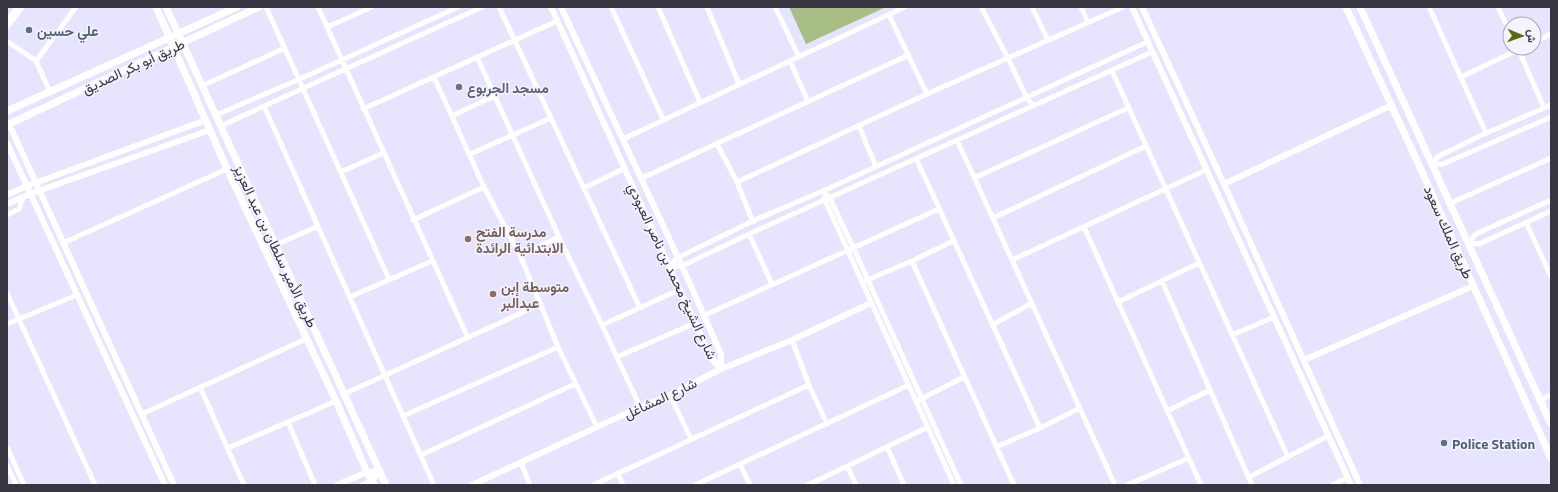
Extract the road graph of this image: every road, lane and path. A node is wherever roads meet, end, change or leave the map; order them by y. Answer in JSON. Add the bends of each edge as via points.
{"nodes":[{"id":1,"x":20,"y":7,"type":"edge"},
{"id":2,"x":76,"y":7,"type":"edge"},
{"id":3,"x":156,"y":7,"type":"edge"},
{"id":4,"x":166,"y":7,"type":"edge"},
{"id":5,"x":237,"y":7,"type":"edge"},
{"id":6,"x":259,"y":7,"type":"edge"},
{"id":7,"x":266,"y":7,"type":"edge"},
{"id":8,"x":318,"y":7,"type":"edge"},
{"id":9,"x":372,"y":7,"type":"edge"},
{"id":10,"x":458,"y":7,"type":"edge"},
{"id":11,"x":482,"y":7,"type":"edge"},
{"id":12,"x":499,"y":7,"type":"edge"},
{"id":13,"x":551,"y":7,"type":"edge"},
{"id":14,"x":561,"y":7,"type":"edge"},
{"id":15,"x":611,"y":7,"type":"edge"},
{"id":16,"x":658,"y":7,"type":"edge"},
{"id":17,"x":708,"y":7,"type":"edge"},
{"id":18,"x":775,"y":7,"type":"edge"},
{"id":19,"x":905,"y":7,"type":"edge"},
{"id":20,"x":981,"y":7,"type":"edge"},
{"id":21,"x":1032,"y":7,"type":"edge"},
{"id":22,"x":1081,"y":7,"type":"edge"},
{"id":23,"x":1122,"y":7,"type":"edge"},
{"id":24,"x":1132,"y":7,"type":"edge"},
{"id":25,"x":1142,"y":7,"type":"edge"},
{"id":26,"x":1346,"y":7,"type":"edge"},
{"id":27,"x":1360,"y":7,"type":"edge"},
{"id":28,"x":1430,"y":7,"type":"edge"},
{"id":29,"x":889,"y":15,"type":"junction"},
{"id":30,"x":557,"y":20,"type":"junction"},
{"id":31,"x":1088,"y":22,"type":"junction"},
{"id":32,"x":7,"y":24,"type":"edge"},
{"id":33,"x":327,"y":28,"type":"junction"},
{"id":34,"x":178,"y":34,"type":"junction"},
{"id":35,"x":170,"y":38,"type":"junction"},
{"id":36,"x":7,"y":40,"type":"edge"},
{"id":37,"x":515,"y":40,"type":"junction"},
{"id":38,"x":1048,"y":40,"type":"junction"},
{"id":39,"x":1147,"y":42,"type":"junction"},
{"id":40,"x":1159,"y":42,"type":"junction"},
{"id":41,"x":182,"y":43,"type":"junction"},
{"id":42,"x":174,"y":47,"type":"junction"},
{"id":43,"x":285,"y":48,"type":"junction"},
{"id":44,"x":1152,"y":52,"type":"junction"},
{"id":45,"x":908,"y":55,"type":"junction"},
{"id":46,"x":799,"y":56,"type":"junction"},
{"id":47,"x":1505,"y":56,"type":"edge"},
{"id":48,"x":1523,"y":56,"type":"edge"},
{"id":49,"x":477,"y":57,"type":"junction"},
{"id":50,"x":1008,"y":58,"type":"junction"},
{"id":51,"x":341,"y":60,"type":"junction"},
{"id":52,"x":36,"y":61,"type":"junction"},
{"id":53,"x":790,"y":61,"type":"junction"},
{"id":54,"x":345,"y":69,"type":"junction"},
{"id":55,"x":1112,"y":71,"type":"junction"},
{"id":56,"x":434,"y":76,"type":"junction"},
{"id":57,"x":1461,"y":77,"type":"junction"},
{"id":58,"x":300,"y":79,"type":"junction"},
{"id":59,"x":739,"y":84,"type":"junction"},
{"id":60,"x":202,"y":86,"type":"junction"},
{"id":61,"x":303,"y":88,"type":"junction"},
{"id":62,"x":50,"y":92,"type":"junction"},
{"id":63,"x":927,"y":94,"type":"junction"},
{"id":64,"x":494,"y":96,"type":"junction"},
{"id":65,"x":1027,"y":98,"type":"junction"},
{"id":66,"x":700,"y":102,"type":"junction"},
{"id":67,"x":808,"y":102,"type":"junction"},
{"id":68,"x":1392,"y":105,"type":"junction"},
{"id":69,"x":1551,"y":105,"type":"edge"},
{"id":70,"x":264,"y":106,"type":"junction"},
{"id":71,"x":1033,"y":106,"type":"junction"},
{"id":72,"x":1128,"y":108,"type":"junction"},
{"id":73,"x":1544,"y":108,"type":"junction"},
{"id":74,"x":363,"y":109,"type":"junction"},
{"id":75,"x":7,"y":111,"type":"edge"},
{"id":76,"x":216,"y":115,"type":"junction"},
{"id":77,"x":452,"y":116,"type":"junction"},
{"id":78,"x":1551,"y":117,"type":"edge"},
{"id":79,"x":551,"y":118,"type":"junction"},
{"id":80,"x":663,"y":119,"type":"junction"},
{"id":81,"x":206,"y":120,"type":"junction"},
{"id":82,"x":8,"y":124,"type":"edge"},
{"id":83,"x":221,"y":126,"type":"junction"},
{"id":84,"x":858,"y":126,"type":"junction"},
{"id":85,"x":210,"y":130,"type":"junction"},
{"id":86,"x":1486,"y":133,"type":"junction"},
{"id":87,"x":513,"y":136,"type":"junction"},
{"id":88,"x":623,"y":139,"type":"junction"},
{"id":89,"x":957,"y":140,"type":"junction"},
{"id":90,"x":7,"y":143,"type":"edge"},
{"id":91,"x":718,"y":144,"type":"junction"},
{"id":92,"x":1146,"y":146,"type":"junction"},
{"id":93,"x":383,"y":153,"type":"junction"},
{"id":94,"x":470,"y":154,"type":"junction"},
{"id":95,"x":1429,"y":157,"type":"junction"},
{"id":96,"x":916,"y":158,"type":"junction"},
{"id":97,"x":1551,"y":158,"type":"edge"},
{"id":98,"x":1418,"y":163,"type":"junction"},
{"id":99,"x":1433,"y":165,"type":"junction"},
{"id":100,"x":876,"y":167,"type":"junction"},
{"id":101,"x":625,"y":168,"type":"junction"},
{"id":102,"x":228,"y":169,"type":"junction"},
{"id":103,"x":1206,"y":170,"type":"junction"},
{"id":104,"x":341,"y":172,"type":"junction"},
{"id":105,"x":642,"y":178,"type":"junction"},
{"id":106,"x":974,"y":178,"type":"junction"},
{"id":107,"x":737,"y":182,"type":"junction"},
{"id":108,"x":36,"y":183,"type":"junction"},
{"id":109,"x":1224,"y":184,"type":"junction"},
{"id":110,"x":26,"y":186,"type":"junction"},
{"id":111,"x":484,"y":187,"type":"junction"},
{"id":112,"x":584,"y":188,"type":"junction"},
{"id":113,"x":1165,"y":189,"type":"junction"},
{"id":114,"x":40,"y":190,"type":"junction"},
{"id":115,"x":823,"y":192,"type":"junction"},
{"id":116,"x":30,"y":194,"type":"junction"},
{"id":117,"x":7,"y":195,"type":"edge"},
{"id":118,"x":23,"y":197,"type":"junction"},
{"id":119,"x":827,"y":200,"type":"junction"},
{"id":120,"x":1551,"y":200,"type":"edge"},
{"id":121,"x":7,"y":204,"type":"edge"},
{"id":122,"x":1451,"y":204,"type":"junction"},
{"id":123,"x":939,"y":209,"type":"junction"},
{"id":124,"x":1551,"y":211,"type":"edge"},
{"id":125,"x":7,"y":215,"type":"edge"},
{"id":126,"x":993,"y":218,"type":"junction"},
{"id":127,"x":413,"y":220,"type":"junction"},
{"id":128,"x":753,"y":222,"type":"junction"},
{"id":129,"x":1526,"y":222,"type":"junction"},
{"id":130,"x":318,"y":226,"type":"junction"},
{"id":131,"x":1084,"y":227,"type":"junction"},
{"id":132,"x":749,"y":234,"type":"junction"},
{"id":133,"x":559,"y":237,"type":"junction"},
{"id":134,"x":953,"y":240,"type":"junction"},
{"id":135,"x":63,"y":243,"type":"junction"},
{"id":136,"x":1468,"y":243,"type":"junction"},
{"id":137,"x":276,"y":245,"type":"junction"},
{"id":138,"x":853,"y":247,"type":"junction"},
{"id":139,"x":847,"y":250,"type":"junction"},
{"id":140,"x":520,"y":255,"type":"junction"},
{"id":141,"x":677,"y":258,"type":"junction"},
{"id":142,"x":1012,"y":260,"type":"junction"},
{"id":143,"x":432,"y":261,"type":"junction"},
{"id":144,"x":912,"y":262,"type":"junction"},
{"id":145,"x":1199,"y":263,"type":"junction"},
{"id":146,"x":682,"y":266,"type":"junction"},
{"id":147,"x":669,"y":267,"type":"junction"},
{"id":148,"x":1550,"y":274,"type":"edge"},
{"id":149,"x":389,"y":279,"type":"junction"},
{"id":150,"x":868,"y":280,"type":"junction"},
{"id":151,"x":1162,"y":281,"type":"junction"},
{"id":152,"x":862,"y":283,"type":"junction"},
{"id":153,"x":772,"y":284,"type":"junction"},
{"id":154,"x":1474,"y":286,"type":"junction"},
{"id":155,"x":679,"y":290,"type":"junction"},
{"id":156,"x":7,"y":292,"type":"edge"},
{"id":157,"x":77,"y":295,"type":"junction"},
{"id":158,"x":350,"y":297,"type":"junction"},
{"id":159,"x":1118,"y":302,"type":"junction"},
{"id":160,"x":871,"y":303,"type":"junction"},
{"id":161,"x":1032,"y":303,"type":"junction"},
{"id":162,"x":541,"y":304,"type":"junction"},
{"id":163,"x":640,"y":308,"type":"junction"},
{"id":164,"x":703,"y":316,"type":"junction"},
{"id":165,"x":1274,"y":317,"type":"junction"},
{"id":166,"x":19,"y":318,"type":"junction"},
{"id":167,"x":695,"y":323,"type":"junction"},
{"id":168,"x":7,"y":324,"type":"edge"},
{"id":169,"x":602,"y":325,"type":"junction"},
{"id":170,"x":992,"y":325,"type":"junction"},
{"id":171,"x":1232,"y":335,"type":"junction"},
{"id":172,"x":467,"y":336,"type":"junction"},
{"id":173,"x":306,"y":339,"type":"junction"},
{"id":174,"x":792,"y":340,"type":"junction"},
{"id":175,"x":558,"y":347,"type":"junction"},
{"id":176,"x":617,"y":357,"type":"junction"},
{"id":177,"x":1304,"y":360,"type":"junction"},
{"id":178,"x":721,"y":369,"type":"junction"},
{"id":179,"x":385,"y":376,"type":"junction"},
{"id":180,"x":964,"y":377,"type":"junction"},
{"id":181,"x":575,"y":384,"type":"junction"},
{"id":182,"x":809,"y":385,"type":"junction"},
{"id":183,"x":909,"y":386,"type":"junction"},
{"id":184,"x":200,"y":387,"type":"junction"},
{"id":185,"x":1210,"y":390,"type":"junction"},
{"id":186,"x":344,"y":394,"type":"junction"},
{"id":187,"x":670,"y":394,"type":"junction"},
{"id":188,"x":1551,"y":395,"type":"edge"},
{"id":189,"x":922,"y":398,"type":"junction"},
{"id":190,"x":1540,"y":400,"type":"junction"},
{"id":191,"x":336,"y":401,"type":"junction"},
{"id":192,"x":916,"y":401,"type":"junction"},
{"id":193,"x":640,"y":407,"type":"junction"},
{"id":194,"x":1080,"y":408,"type":"junction"},
{"id":195,"x":1168,"y":411,"type":"junction"},
{"id":196,"x":142,"y":414,"type":"junction"},
{"id":197,"x":403,"y":416,"type":"junction"},
{"id":198,"x":288,"y":422,"type":"junction"},
{"id":199,"x":827,"y":424,"type":"junction"},
{"id":200,"x":1551,"y":424,"type":"edge"},
{"id":201,"x":598,"y":427,"type":"junction"},
{"id":202,"x":928,"y":427,"type":"junction"},
{"id":203,"x":1040,"y":428,"type":"junction"},
{"id":204,"x":1328,"y":436,"type":"junction"},
{"id":205,"x":692,"y":439,"type":"junction"},
{"id":206,"x":996,"y":446,"type":"junction"},
{"id":207,"x":7,"y":447,"type":"edge"},
{"id":208,"x":887,"y":447,"type":"junction"},
{"id":209,"x":228,"y":448,"type":"junction"},
{"id":210,"x":421,"y":455,"type":"junction"},
{"id":211,"x":1288,"y":457,"type":"junction"},
{"id":212,"x":1189,"y":458,"type":"junction"},
{"id":213,"x":1551,"y":458,"type":"edge"},
{"id":214,"x":521,"y":463,"type":"junction"},
{"id":215,"x":740,"y":464,"type":"junction"},
{"id":216,"x":7,"y":465,"type":"edge"},
{"id":217,"x":847,"y":466,"type":"junction"},
{"id":218,"x":380,"y":471,"type":"junction"},
{"id":219,"x":367,"y":472,"type":"junction"},
{"id":220,"x":618,"y":473,"type":"junction"},
{"id":221,"x":1248,"y":477,"type":"junction"},
{"id":222,"x":1348,"y":478,"type":"junction"},
{"id":223,"x":373,"y":483,"type":"edge"},
{"id":224,"x":16,"y":485,"type":"edge"},
{"id":225,"x":24,"y":485,"type":"edge"},
{"id":226,"x":95,"y":485,"type":"edge"},
{"id":227,"x":163,"y":485,"type":"edge"},
{"id":228,"x":174,"y":485,"type":"edge"},
{"id":229,"x":244,"y":485,"type":"edge"},
{"id":230,"x":315,"y":485,"type":"edge"},
{"id":231,"x":337,"y":485,"type":"edge"},
{"id":232,"x":363,"y":485,"type":"edge"},
{"id":233,"x":386,"y":485,"type":"edge"},
{"id":234,"x":434,"y":485,"type":"edge"},
{"id":235,"x":472,"y":485,"type":"edge"},
{"id":236,"x":530,"y":485,"type":"edge"},
{"id":237,"x":593,"y":485,"type":"edge"},
{"id":238,"x":623,"y":485,"type":"edge"},
{"id":239,"x":695,"y":485,"type":"edge"},
{"id":240,"x":750,"y":485,"type":"edge"},
{"id":241,"x":808,"y":485,"type":"edge"},
{"id":242,"x":856,"y":485,"type":"edge"},
{"id":243,"x":904,"y":485,"type":"edge"},
{"id":244,"x":954,"y":485,"type":"edge"},
{"id":245,"x":961,"y":485,"type":"edge"},
{"id":246,"x":1014,"y":485,"type":"edge"},
{"id":247,"x":1115,"y":485,"type":"edge"},
{"id":248,"x":1127,"y":485,"type":"edge"},
{"id":249,"x":1201,"y":485,"type":"edge"},
{"id":250,"x":1252,"y":485,"type":"edge"},
{"id":251,"x":1332,"y":485,"type":"edge"},
{"id":252,"x":1351,"y":485,"type":"edge"},
{"id":253,"x":1360,"y":485,"type":"edge"}],
"edges":[{"from":1,"to":32,"type":"highway"},
{"from":2,"to":52,"type":"street"},
{"from":3,"to":35,"type":"main road","name":"طريق الأمير سلطان بن عبد العزيز"},
{"from":4,"to":34,"type":"main road","name":"طريق الأمير سلطان بن عبد العزيز"},
{"from":5,"to":34,"type":"main road","name":"طريق أبو بكر الصديق"},
{"from":6,"to":41,"type":"main road","name":"طريق أبو بكر الصديق"},
{"from":7,"to":43,"type":"street"},
{"from":8,"to":33,"type":"street"},
{"from":9,"to":33,"type":"street"},
{"from":10,"to":51,"type":"street"},
{"from":11,"to":54,"type":"street"},
{"from":12,"to":37,"type":"street"},
{"from":13,"to":30,"type":"street","name":"شارع الشيخ محمد بن ناصر العبودي"},
{"from":14,"to":88,"type":"street","name":"شارع الشيخ محمد بن ناصر العبودي"},
{"from":15,"to":80,"type":"street"},
{"from":16,"to":66,"type":"street"},
{"from":17,"to":59,"type":"street"},
{"from":18,"to":46,"type":"street"},
{"from":19,"to":29,"type":"street"},
{"from":20,"to":50,"type":"street"},
{"from":21,"to":38,"type":"street"},
{"from":22,"to":31,"type":"street"},
{"from":23,"to":31,"type":"street"},
{"from":24,"to":39,"type":"street"},
{"from":25,"to":40,"type":"street"},
{"from":26,"to":68,"type":"main road","name":"طريق الملك سعود"},
{"from":27,"to":95,"type":"main road","name":"طريق الملك سعود"},
{"from":28,"to":57,"type":"street"},
{"from":29,"to":45,"type":"street"},
{"from":29,"to":46,"type":"street"},
{"from":30,"to":37,"type":"street"},
{"from":30,"to":101,"type":"street","name":"شارع الشيخ محمد بن ناصر العبودي"},
{"from":31,"to":38,"type":"street"},
{"from":33,"to":51,"type":"street"},
{"from":34,"to":35,"type":"main road","name":"طريق أبو بكر الصديق"},
{"from":34,"to":41,"type":"main road","name":"طريق الأمير سلطان بن عبد العزيز"},
{"from":35,"to":42,"type":"main road","name":"طريق الأمير سلطان بن عبد العزيز"},
{"from":35,"to":62,"type":"main road","name":"طريق أبو بكر الصديق"},
{"from":36,"to":52,"type":"street"},
{"from":37,"to":49,"type":"street"},
{"from":37,"to":79,"type":"street"},
{"from":38,"to":50,"type":"street"},
{"from":39,"to":40,"type":"street"},
{"from":39,"to":44,"type":"street"},
{"from":39,"to":65,"type":"street"},
{"from":40,"to":44,"type":"street"},
{"from":40,"to":109,"type":"street"},
{"from":41,"to":42,"type":"main road","name":"طريق أبو بكر الصديق"},
{"from":41,"to":60,"type":"main road","name":"طريق الأمير سلطان بن عبد العزيز"},
{"from":42,"to":81,"type":"main road","name":"طريق الأمير سلطان بن عبد العزيز"},
{"from":42,"to":82,"type":"main road","name":"طريق أبو بكر الصديق"},
{"from":43,"to":58,"type":"street"},
{"from":43,"to":60,"type":"street"},
{"from":44,"to":55,"type":"street"},
{"from":44,"to":103,"type":"street"},
{"from":45,"to":63,"type":"street"},
{"from":45,"to":67,"type":"street"},
{"from":46,"to":53,"type":"street"},
{"from":47,"to":57,"type":"street"},
{"from":48,"to":73,"type":"street"},
{"from":49,"to":56,"type":"street"},
{"from":49,"to":64,"type":"street"},
{"from":50,"to":63,"type":"street"},
{"from":50,"to":65,"type":"street"},
{"from":51,"to":54,"type":"street"},
{"from":51,"to":58,"type":"street"},
{"from":52,"to":62,"type":"street"},
{"from":53,"to":59,"type":"street"},
{"from":53,"to":67,"type":"street"},
{"from":54,"to":61,"type":"street"},
{"from":54,"to":74,"type":"street"},
{"from":55,"to":71,"type":"street"},
{"from":55,"to":72,"type":"street"},
{"from":56,"to":74,"type":"street"},
{"from":56,"to":77,"type":"street"},
{"from":57,"to":86,"type":"street"},
{"from":58,"to":61,"type":"street"},
{"from":58,"to":76,"type":"street"},
{"from":59,"to":66,"type":"street"},
{"from":60,"to":76,"type":"main road","name":"طريق الأمير سلطان بن عبد العزيز"},
{"from":61,"to":70,"type":"street"},
{"from":61,"to":104,"type":"street"},
{"from":62,"to":75,"type":"main road","name":"طريق أبو بكر الصديق"},
{"from":63,"to":84,"type":"street"},
{"from":64,"to":77,"type":"street"},
{"from":64,"to":87,"type":"street"},
{"from":65,"to":71,"type":"street"},
{"from":65,"to":100,"type":"street"},
{"from":66,"to":80,"type":"street"},
{"from":67,"to":91,"type":"street"},
{"from":68,"to":98,"type":"main road","name":"طريق الملك سعود"},
{"from":68,"to":109,"type":"street"},
{"from":69,"to":73,"type":"street"},
{"from":70,"to":83,"type":"street"},
{"from":70,"to":130,"type":"street"},
{"from":71,"to":89,"type":"street"},
{"from":72,"to":92,"type":"street"},
{"from":72,"to":106,"type":"street"},
{"from":73,"to":86,"type":"street"},
{"from":74,"to":93,"type":"street"},
{"from":76,"to":83,"type":"main road","name":"طريق الأمير سلطان بن عبد العزيز"},
{"from":77,"to":94,"type":"street"},
{"from":78,"to":99,"type":"street","via":[[1443,164]]},
{"from":79,"to":87,"type":"street"},
{"from":79,"to":112,"type":"street"},
{"from":80,"to":88,"type":"street"},
{"from":81,"to":85,"type":"main road","name":"طريق الأمير سلطان بن عبد العزيز"},
{"from":81,"to":108,"type":"street"},
{"from":82,"to":108,"type":"street"},
{"from":83,"to":137,"type":"main road","name":"طريق الأمير سلطان بن عبد العزيز"},
{"from":84,"to":100,"type":"street"},
{"from":84,"to":107,"type":"street"},
{"from":85,"to":102,"type":"main road","name":"طريق الأمير سلطان بن عبد العزيز"},
{"from":85,"to":114,"type":"street"},
{"from":86,"to":99,"type":"street","via":[[1437,157]]},
{"from":87,"to":94,"type":"street"},
{"from":87,"to":133,"type":"street"},
{"from":88,"to":105,"type":"street","name":"شارع الشيخ محمد بن ناصر العبودي"},
{"from":89,"to":96,"type":"street"},
{"from":89,"to":106,"type":"street"},
{"from":90,"to":110,"type":"street"},
{"from":91,"to":105,"type":"street"},
{"from":91,"to":107,"type":"street"},
{"from":92,"to":113,"type":"street"},
{"from":92,"to":126,"type":"street"},
{"from":93,"to":104,"type":"street"},
{"from":93,"to":127,"type":"street"},
{"from":94,"to":111,"type":"street"},
{"from":95,"to":98,"type":"main road"},
{"from":95,"to":99,"type":"main road","name":"طريق الملك سعود"},
{"from":96,"to":119,"type":"street"},
{"from":96,"to":123,"type":"street"},
{"from":97,"to":122,"type":"street"},
{"from":98,"to":154,"type":"main road","name":"طريق الملك سعود"},
{"from":99,"to":122,"type":"main road","name":"طريق الملك سعود"},
{"from":100,"to":115,"type":"street"},
{"from":101,"to":112,"type":"street"},
{"from":101,"to":147,"type":"street","name":"شارع الشيخ محمد بن ناصر العبودي"},
{"from":102,"to":135,"type":"street"},
{"from":102,"to":173,"type":"main road","name":"طريق الأمير سلطان بن عبد العزيز"},
{"from":103,"to":113,"type":"street"},
{"from":103,"to":165,"type":"street"},
{"from":104,"to":149,"type":"street"},
{"from":105,"to":141,"type":"street","name":"شارع الشيخ محمد بن ناصر العبودي"},
{"from":106,"to":126,"type":"street"},
{"from":107,"to":128,"type":"street"},
{"from":108,"to":110,"type":"street"},
{"from":108,"to":114,"type":"street"},
{"from":109,"to":177,"type":"street"},
{"from":110,"to":116,"type":"street"},
{"from":110,"to":117,"type":"street"},
{"from":111,"to":127,"type":"street"},
{"from":111,"to":140,"type":"street"},
{"from":112,"to":163,"type":"street"},
{"from":113,"to":131,"type":"street"},
{"from":113,"to":145,"type":"street"},
{"from":114,"to":116,"type":"street"},
{"from":114,"to":135,"type":"street"},
{"from":115,"to":119,"type":"street"},
{"from":115,"to":128,"type":"street"},
{"from":116,"to":118,"type":"street"},
{"from":116,"to":157,"type":"street"},
{"from":118,"to":121,"type":"street"},
{"from":118,"to":125,"type":"street","via":[[18,209]]},
{"from":119,"to":132,"type":"street"},
{"from":119,"to":138,"type":"street"},
{"from":119,"to":139,"type":"street"},
{"from":120,"to":136,"type":"street","via":[[1476,234]]},
{"from":122,"to":136,"type":"main road","name":"طريق الملك سعود"},
{"from":123,"to":134,"type":"street"},
{"from":123,"to":138,"type":"street"},
{"from":124,"to":129,"type":"street"},
{"from":126,"to":142,"type":"street"},
{"from":127,"to":143,"type":"street"},
{"from":128,"to":141,"type":"street"},
{"from":129,"to":136,"type":"street","via":[[1479,244]]},
{"from":129,"to":148,"type":"street"},
{"from":130,"to":137,"type":"street"},
{"from":130,"to":158,"type":"street"},
{"from":131,"to":142,"type":"street"},
{"from":131,"to":159,"type":"street"},
{"from":132,"to":146,"type":"street"},
{"from":132,"to":153,"type":"street"},
{"from":133,"to":140,"type":"street"},
{"from":133,"to":169,"type":"street"},
{"from":134,"to":144,"type":"street"},
{"from":134,"to":170,"type":"street"},
{"from":135,"to":196,"type":"street"},
{"from":136,"to":190,"type":"main road","name":"طريق الملك سعود"},
{"from":137,"to":186,"type":"main road","name":"طريق الأمير سلطان بن عبد العزيز"},
{"from":138,"to":139,"type":"street"},
{"from":138,"to":150,"type":"street"},
{"from":139,"to":152,"type":"street"},
{"from":139,"to":153,"type":"street"},
{"from":140,"to":162,"type":"street"},
{"from":141,"to":146,"type":"street","name":"شارع الشيخ محمد بن ناصر العبودي"},
{"from":141,"to":147,"type":"street"},
{"from":142,"to":161,"type":"street"},
{"from":143,"to":149,"type":"street"},
{"from":143,"to":172,"type":"street"},
{"from":144,"to":150,"type":"street"},
{"from":144,"to":180,"type":"street"},
{"from":145,"to":151,"type":"street"},
{"from":145,"to":171,"type":"street"},
{"from":146,"to":147,"type":"street"},
{"from":146,"to":164,"type":"street","name":"شارع الشيخ محمد بن ناصر العبودي"},
{"from":147,"to":155,"type":"street","name":"شارع الشيخ محمد بن ناصر العبودي"},
{"from":149,"to":158,"type":"street"},
{"from":150,"to":152,"type":"street"},
{"from":150,"to":189,"type":"street"},
{"from":151,"to":159,"type":"street"},
{"from":151,"to":185,"type":"street"},
{"from":152,"to":160,"type":"street"},
{"from":153,"to":164,"type":"street"},
{"from":154,"to":177,"type":"street"},
{"from":154,"to":213,"type":"main road","name":"طريق الملك سعود"},
{"from":155,"to":163,"type":"street"},
{"from":155,"to":167,"type":"street","name":"شارع الشيخ محمد بن ناصر العبودي"},
{"from":156,"to":166,"type":"street"},
{"from":157,"to":166,"type":"street"},
{"from":157,"to":227,"type":"street"},
{"from":158,"to":179,"type":"street"},
{"from":159,"to":195,"type":"street"},
{"from":160,"to":174,"type":"street","name":"شارع المشاغل"},
{"from":160,"to":183,"type":"street"},
{"from":161,"to":170,"type":"street"},
{"from":161,"to":194,"type":"street"},
{"from":162,"to":172,"type":"street"},
{"from":162,"to":175,"type":"street"},
{"from":163,"to":169,"type":"street"},
{"from":164,"to":178,"type":"street","name":"شارع الشيخ محمد بن ناصر العبودي","via":[[721,354]]},
{"from":165,"to":171,"type":"street"},
{"from":165,"to":204,"type":"street"},
{"from":166,"to":168,"type":"street"},
{"from":166,"to":226,"type":"street"},
{"from":167,"to":176,"type":"street"},
{"from":167,"to":178,"type":"street","name":"شارع الشيخ محمد بن ناصر العبودي","via":[[711,358]]},
{"from":169,"to":176,"type":"street"},
{"from":170,"to":203,"type":"street"},
{"from":171,"to":211,"type":"street"},
{"from":172,"to":179,"type":"street"},
{"from":173,"to":184,"type":"street"},
{"from":173,"to":191,"type":"main road","name":"طريق الأمير سلطان بن عبد العزيز"},
{"from":174,"to":178,"type":"street","name":"شارع المشاغل"},
{"from":174,"to":182,"type":"street"},
{"from":175,"to":181,"type":"street"},
{"from":175,"to":197,"type":"street"},
{"from":176,"to":193,"type":"street"},
{"from":177,"to":253,"type":"street"},
{"from":178,"to":187,"type":"street","name":"شارع المشاغل"},
{"from":179,"to":186,"type":"street"},
{"from":179,"to":197,"type":"street"},
{"from":180,"to":189,"type":"street"},
{"from":180,"to":206,"type":"street"},
{"from":181,"to":201,"type":"street"},
{"from":181,"to":210,"type":"street"},
{"from":182,"to":199,"type":"street"},
{"from":182,"to":205,"type":"street"},
{"from":183,"to":192,"type":"street"},
{"from":183,"to":199,"type":"street"},
{"from":184,"to":196,"type":"street"},
{"from":184,"to":209,"type":"street"},
{"from":185,"to":195,"type":"street"},
{"from":185,"to":221,"type":"street"},
{"from":186,"to":218,"type":"main road","name":"طريق الأمير سلطان بن عبد العزيز"},
{"from":187,"to":193,"type":"street","name":"شارع المشاغل"},
{"from":187,"to":205,"type":"street"},
{"from":188,"to":190,"type":"street"},
{"from":189,"to":192,"type":"street"},
{"from":189,"to":245,"type":"street"},
{"from":190,"to":200,"type":"main road","name":"طريق الملك سعود"},
{"from":191,"to":198,"type":"street"},
{"from":191,"to":219,"type":"main road","name":"طريق الأمير سلطان بن عبد العزيز"},
{"from":192,"to":202,"type":"street"},
{"from":193,"to":201,"type":"street","name":"شارع المشاغل"},
{"from":194,"to":203,"type":"street"},
{"from":194,"to":247,"type":"street"},
{"from":195,"to":212,"type":"street"},
{"from":196,"to":228,"type":"street"},
{"from":197,"to":210,"type":"street"},
{"from":198,"to":209,"type":"street"},
{"from":198,"to":230,"type":"street"},
{"from":199,"to":215,"type":"street"},
{"from":201,"to":214,"type":"street","name":"شارع المشاغل"},
{"from":202,"to":208,"type":"street"},
{"from":202,"to":244,"type":"street"},
{"from":203,"to":206,"type":"street"},
{"from":204,"to":211,"type":"street"},
{"from":204,"to":222,"type":"street"},
{"from":205,"to":220,"type":"street"},
{"from":206,"to":246,"type":"street"},
{"from":207,"to":225,"type":"street"},
{"from":208,"to":217,"type":"street"},
{"from":208,"to":243,"type":"street"},
{"from":209,"to":229,"type":"street"},
{"from":210,"to":234,"type":"street"},
{"from":211,"to":221,"type":"street"},
{"from":212,"to":248,"type":"street"},
{"from":212,"to":249,"type":"street"},
{"from":214,"to":235,"type":"street","name":"شارع المشاغل"},
{"from":214,"to":236,"type":"street"},
{"from":215,"to":239,"type":"street"},
{"from":215,"to":240,"type":"street"},
{"from":216,"to":224,"type":"street"},
{"from":217,"to":241,"type":"street"},
{"from":217,"to":242,"type":"street"},
{"from":218,"to":219,"type":"street"},
{"from":218,"to":223,"type":"street"},
{"from":218,"to":233,"type":"main road","name":"طريق الأمير سلطان بن عبد العزيز"},
{"from":219,"to":223,"type":"main road","name":"طريق الأمير سلطان بن عبد العزيز"},
{"from":219,"to":231,"type":"street"},
{"from":220,"to":237,"type":"street"},
{"from":220,"to":238,"type":"street"},
{"from":221,"to":250,"type":"street"},
{"from":222,"to":251,"type":"street"},
{"from":222,"to":252,"type":"street"},
{"from":223,"to":232,"type":"street"}]}
